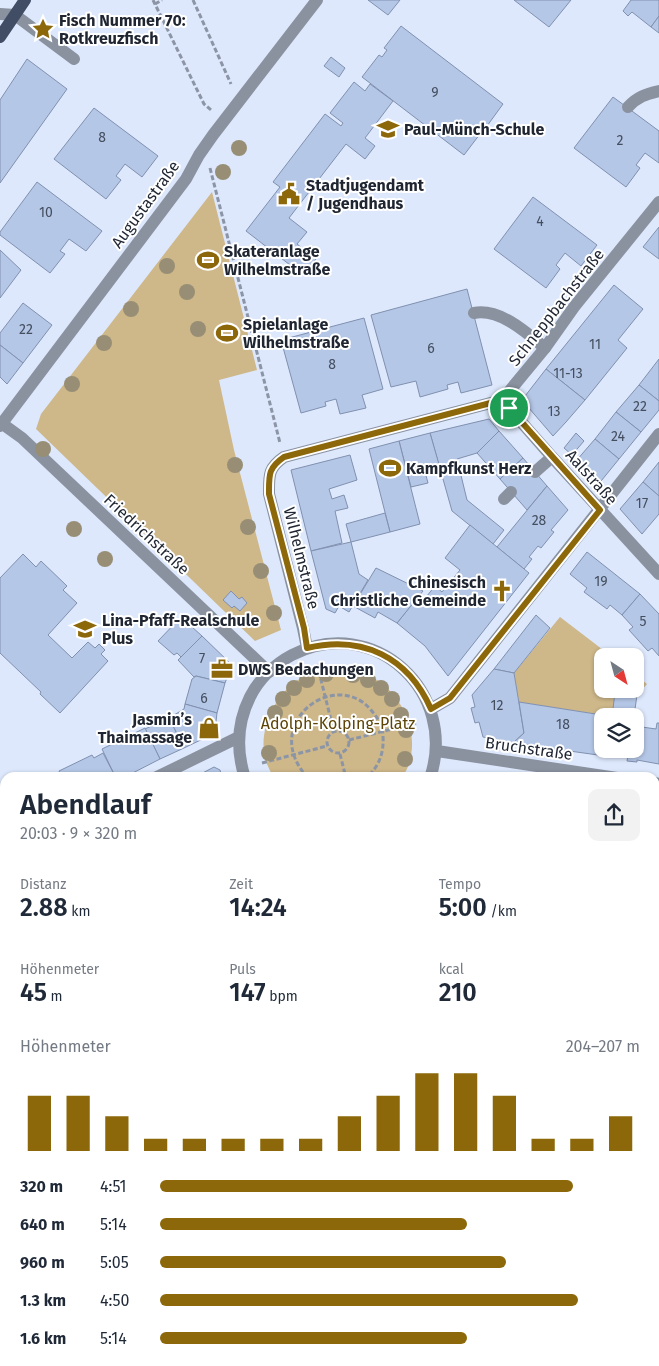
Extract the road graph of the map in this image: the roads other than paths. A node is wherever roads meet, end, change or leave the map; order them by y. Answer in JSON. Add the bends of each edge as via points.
{"nodes":[{"id":1,"x":25,"y":0,"type":"edge"},
{"id":2,"x":317,"y":0,"type":"edge"},
{"id":3,"x":0,"y":14,"type":"edge"},
{"id":4,"x":15,"y":15,"type":"junction"},
{"id":5,"x":0,"y":37,"type":"edge"},
{"id":6,"x":74,"y":58,"type":"dead end"},
{"id":7,"x":659,"y":91,"type":"edge"},
{"id":8,"x":628,"y":107,"type":"dead end"},
{"id":9,"x":659,"y":202,"type":"edge"},
{"id":10,"x":474,"y":313,"type":"dead end"},
{"id":11,"x":545,"y":348,"type":"junction"},
{"id":12,"x":502,"y":400,"type":"junction"},
{"id":13,"x":1,"y":424,"type":"edge"},
{"id":14,"x":659,"y":434,"type":"edge"},
{"id":15,"x":552,"y":457,"type":"junction"},
{"id":16,"x":535,"y":472,"type":"dead end"},
{"id":17,"x":600,"y":510,"type":"junction"},
{"id":18,"x":659,"y":574,"type":"edge"},
{"id":19,"x":307,"y":648,"type":"junction"},
{"id":20,"x":269,"y":672,"type":"junction"},
{"id":21,"x":431,"y":709,"type":"junction"},
{"id":22,"x":238,"y":737,"type":"junction"},
{"id":23,"x":437,"y":751,"type":"junction"},
{"id":24,"x":167,"y":772,"type":"edge"},
{"id":25,"x":244,"y":772,"type":"edge"},
{"id":26,"x":432,"y":772,"type":"edge"},
{"id":27,"x":577,"y":772,"type":"edge"}],
"edges":[{"from":1,"to":4,"type":"main road"},
{"from":2,"to":13,"type":"street","name":"Augustastraße","via":[[213,135],[186,179]]},
{"from":3,"to":4,"type":"street"},
{"from":4,"to":5,"type":"main road"},
{"from":4,"to":6,"type":"street"},
{"from":7,"to":8,"type":"street","via":[[647,93]]},
{"from":9,"to":11,"type":"street","name":"Schneppbachstraße"},
{"from":10,"to":11,"type":"street","via":[[494,315],[512,323]]},
{"from":11,"to":12,"type":"street","name":"Schneppbachstraße"},
{"from":12,"to":15,"type":"street","name":"Aalstraße"},
{"from":12,"to":19,"type":"street","name":"Wilhelmstraße","via":[[284,457],[275,463],[269,474],[269,494]]},
{"from":13,"to":20,"type":"street","name":"Friedrichstraße","via":[[22,438]]},
{"from":14,"to":17,"type":"street"},
{"from":15,"to":16,"type":"street"},
{"from":15,"to":17,"type":"street","name":"Aalstraße"},
{"from":17,"to":18,"type":"street","name":"Aalstraße"},
{"from":17,"to":21,"type":"street","via":[[450,698]]},
{"from":19,"to":20,"type":"street"},
{"from":19,"to":21,"type":"street","via":[[337,644],[367,648],[382,654],[395,661],[417,682]]},
{"from":20,"to":22,"type":"street","via":[[247,704]]},
{"from":21,"to":23,"type":"street"},
{"from":22,"to":24,"type":"street"},
{"from":22,"to":25,"type":"street"},
{"from":23,"to":26,"type":"street"},
{"from":23,"to":27,"type":"street","name":"Bruchstraße"}]}
